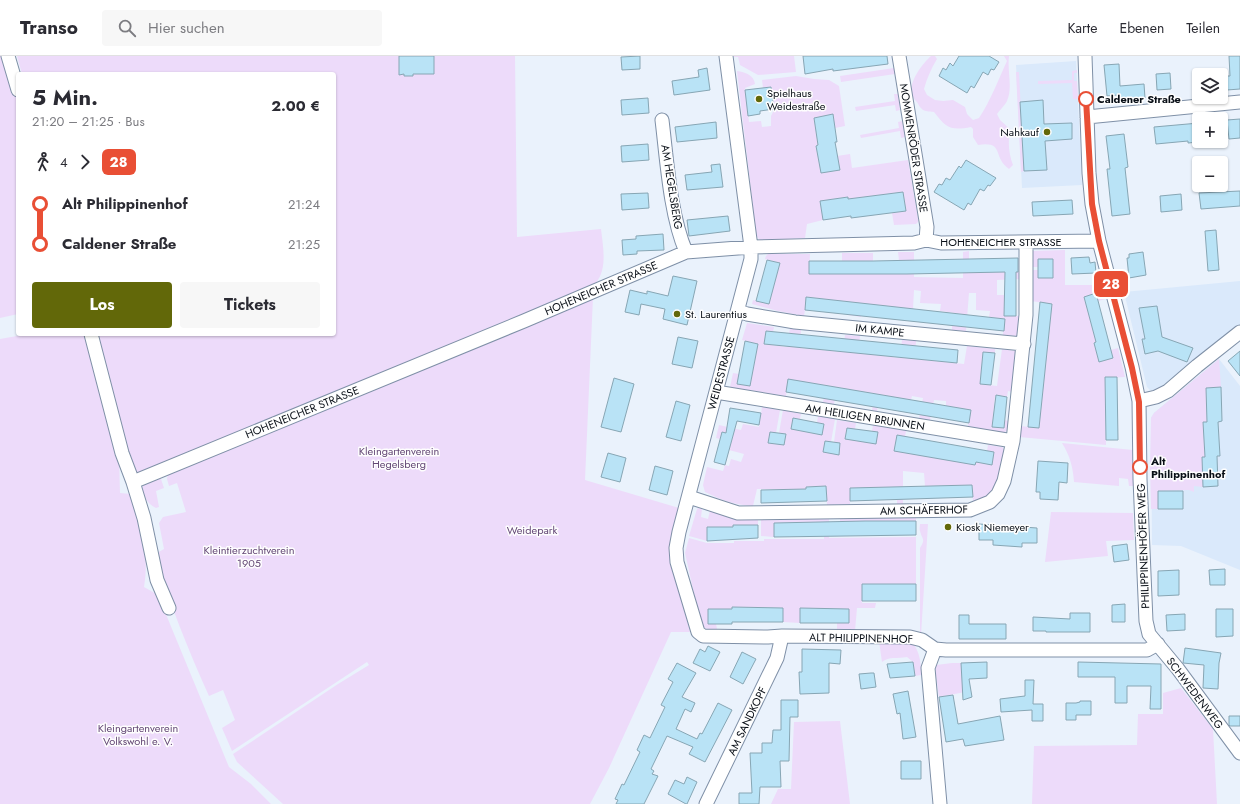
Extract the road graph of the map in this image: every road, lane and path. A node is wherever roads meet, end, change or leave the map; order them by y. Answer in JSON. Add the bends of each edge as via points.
{"nodes":[{"id":1,"x":8,"y":56,"type":"edge"},
{"id":2,"x":726,"y":56,"type":"edge"},
{"id":3,"x":900,"y":56,"type":"edge"},
{"id":4,"x":1084,"y":56,"type":"edge"},
{"id":5,"x":16,"y":83,"type":"edge"},
{"id":6,"x":1240,"y":102,"type":"edge"},
{"id":7,"x":1087,"y":116,"type":"junction"},
{"id":8,"x":662,"y":120,"type":"dead end"},
{"id":9,"x":926,"y":240,"type":"junction"},
{"id":10,"x":1099,"y":241,"type":"junction"},
{"id":11,"x":1026,"y":243,"type":"junction"},
{"id":12,"x":751,"y":247,"type":"junction"},
{"id":13,"x":686,"y":252,"type":"junction"},
{"id":14,"x":738,"y":310,"type":"junction"},
{"id":15,"x":1240,"y":332,"type":"edge"},
{"id":16,"x":92,"y":336,"type":"edge"},
{"id":17,"x":1024,"y":344,"type":"junction"},
{"id":18,"x":716,"y":392,"type":"junction"},
{"id":19,"x":1139,"y":402,"type":"junction"},
{"id":20,"x":1013,"y":441,"type":"junction"},
{"id":21,"x":133,"y":482,"type":"junction"},
{"id":22,"x":689,"y":497,"type":"junction"},
{"id":23,"x":169,"y":608,"type":"dead end"},
{"id":24,"x":1149,"y":634,"type":"joint"},
{"id":25,"x":703,"y":636,"type":"joint"},
{"id":26,"x":782,"y":636,"type":"junction"},
{"id":27,"x":1158,"y":644,"type":"junction"},
{"id":28,"x":935,"y":649,"type":"junction"},
{"id":29,"x":1240,"y":753,"type":"edge"},
{"id":30,"x":706,"y":804,"type":"edge"},
{"id":31,"x":940,"y":804,"type":"edge"}],
"edges":[{"from":1,"to":5,"type":"street"},
{"from":2,"to":12,"type":"street","name":"WEIDESTRASSE"},
{"from":3,"to":9,"type":"street","name":"MOMMENRÖDER STRASSE","via":[[927,227]]},
{"from":4,"to":7,"type":"street","name":"PHILIPPINENHÖFER WEG"},
{"from":6,"to":7,"type":"street"},
{"from":7,"to":10,"type":"street","name":"PHILIPPINENHÖFER WEG","via":[[1092,204]]},
{"from":8,"to":13,"type":"street","name":"AM HEGELSBERG","via":[[679,237]]},
{"from":9,"to":11,"type":"street","name":"HOHENEICHER STRASSE","via":[[941,243]]},
{"from":9,"to":12,"type":"street","name":"HOHENEICHER STRASSE","via":[[914,243]]},
{"from":10,"to":11,"type":"street","name":"HOHENEICHER STRASSE"},
{"from":10,"to":19,"type":"street","name":"PHILIPPINENHÖFER WEG"},
{"from":11,"to":17,"type":"street","name":"AM SCHÄFERHOF"},
{"from":12,"to":13,"type":"street","name":"HOHENEICHER STRASSE"},
{"from":12,"to":14,"type":"street","name":"WEIDESTRASSE","via":[[751,259]]},
{"from":13,"to":21,"type":"street","name":"HOHENEICHER STRASSE"},
{"from":14,"to":17,"type":"street","name":"IM KAMPE","via":[[747,314],[795,322]]},
{"from":14,"to":18,"type":"street","name":"WEIDESTRASSE"},
{"from":15,"to":19,"type":"street","via":[[1168,391]]},
{"from":16,"to":21,"type":"street","via":[[122,453]]},
{"from":17,"to":20,"type":"street","name":"AM SCHÄFERHOF"},
{"from":18,"to":20,"type":"street","name":"AM HEILIGEN BRUNNEN"},
{"from":18,"to":22,"type":"street","name":"WEIDESTRASSE"},
{"from":19,"to":24,"type":"street","name":"PHILIPPINENHÖFER WEG","via":[[1146,621]]},
{"from":20,"to":22,"type":"street","name":"AM SCHÄFERHOF","via":[[1004,481],[998,494],[990,502],[970,510],[738,513]]},
{"from":21,"to":23,"type":"street","via":[[144,518],[157,580]]},
{"from":22,"to":25,"type":"street","name":"WEIDESTRASSE","via":[[676,548],[677,562],[698,632]]},
{"from":24,"to":27,"type":"street","name":"SCHWEDENWEG"},
{"from":25,"to":26,"type":"street","name":"ALT PHILIPPINENHOF"},
{"from":26,"to":28,"type":"street","name":"ALT PHILIPPINENHOF","via":[[910,637],[922,640]]},
{"from":26,"to":30,"type":"street","name":"AM SANDKOPF","via":[[777,658]]},
{"from":27,"to":28,"type":"street","name":"ALT PHILIPPINENHOF","via":[[1147,650]]},
{"from":27,"to":29,"type":"street","name":"SCHWEDENWEG"},
{"from":28,"to":31,"type":"street","via":[[928,668]]}]}
